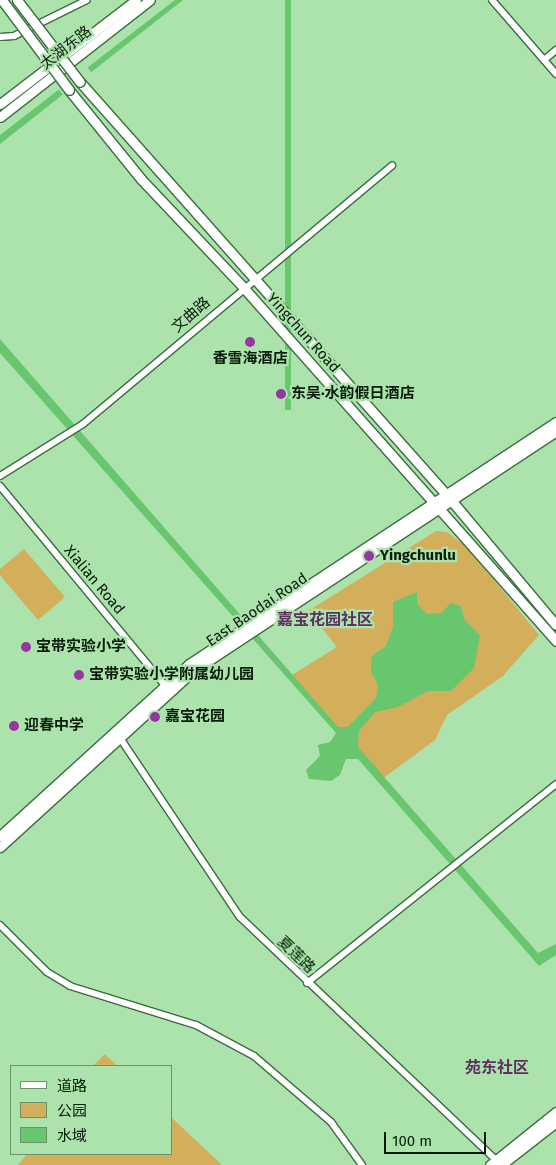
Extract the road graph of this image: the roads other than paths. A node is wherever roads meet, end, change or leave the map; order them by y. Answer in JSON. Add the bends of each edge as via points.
{"nodes":[{"id":1,"x":2,"y":0,"type":"edge"},
{"id":2,"x":17,"y":0,"type":"edge"},
{"id":3,"x":87,"y":0,"type":"edge"},
{"id":4,"x":136,"y":0,"type":"edge"},
{"id":5,"x":150,"y":0,"type":"edge"},
{"id":6,"x":492,"y":0,"type":"edge"},
{"id":7,"x":0,"y":37,"type":"edge"},
{"id":8,"x":556,"y":50,"type":"edge"},
{"id":9,"x":544,"y":60,"type":"junction"},
{"id":10,"x":556,"y":74,"type":"edge"},
{"id":11,"x":0,"y":104,"type":"edge"},
{"id":12,"x":0,"y":117,"type":"edge"},
{"id":13,"x":392,"y":166,"type":"dead end"},
{"id":14,"x":253,"y":278,"type":"junction"},
{"id":15,"x":243,"y":287,"type":"junction"},
{"id":16,"x":556,"y":422,"type":"edge"},
{"id":17,"x":556,"y":431,"type":"edge"},
{"id":18,"x":0,"y":476,"type":"edge"},
{"id":19,"x":0,"y":486,"type":"edge"},
{"id":20,"x":448,"y":497,"type":"junction"},
{"id":21,"x":437,"y":504,"type":"junction"},
{"id":22,"x":556,"y":625,"type":"edge"},
{"id":23,"x":556,"y":641,"type":"edge"},
{"id":24,"x":167,"y":687,"type":"junction"},
{"id":25,"x":116,"y":733,"type":"junction"},
{"id":26,"x":556,"y":784,"type":"edge"},
{"id":27,"x":0,"y":836,"type":"edge"},
{"id":28,"x":0,"y":846,"type":"edge"},
{"id":29,"x":0,"y":925,"type":"edge"},
{"id":30,"x":307,"y":983,"type":"junction"},
{"id":31,"x":556,"y":1112,"type":"edge"},
{"id":32,"x":556,"y":1122,"type":"edge"},
{"id":33,"x":497,"y":1164,"type":"edge"},
{"id":34,"x":362,"y":1165,"type":"edge"}],
"edges":[{"from":1,"to":15,"type":"main road","name":"Yingchun Road","bridge":true,"via":[[141,179]]},
{"from":2,"to":14,"type":"main road","name":"Yingchun Road","bridge":true,"via":[[80,82]]},
{"from":3,"to":7,"type":"street","via":[[14,36]]},
{"from":4,"to":11,"type":"main road","name":"太湖东路"},
{"from":5,"to":12,"type":"main road","name":"太湖东路"},
{"from":6,"to":9,"type":"street"},
{"from":8,"to":9,"type":"street"},
{"from":9,"to":10,"type":"street"},
{"from":13,"to":14,"type":"street","name":"文曲路"},
{"from":14,"to":15,"type":"street","name":"文曲路"},
{"from":14,"to":20,"type":"main road","name":"Yingchun Road"},
{"from":15,"to":18,"type":"street","name":"文曲路","via":[[80,426]]},
{"from":15,"to":21,"type":"main road","name":"Yingchun Road"},
{"from":16,"to":20,"type":"main road","name":"East Baodai Road"},
{"from":17,"to":20,"type":"main road","name":"East Baodai Road"},
{"from":19,"to":24,"type":"street","name":"Xialian Road"},
{"from":20,"to":21,"type":"main road","name":"East Baodai Road"},
{"from":20,"to":22,"type":"main road","name":"Yingchun Road"},
{"from":21,"to":23,"type":"main road","name":"Yingchun Road"},
{"from":21,"to":24,"type":"main road","name":"East Baodai Road","via":[[230,640]]},
{"from":24,"to":25,"type":"main road","name":"East Baodai Road"},
{"from":25,"to":27,"type":"main road","name":"East Baodai Road"},
{"from":25,"to":28,"type":"main road","name":"East Baodai Road"},
{"from":25,"to":30,"type":"street","name":"夏莲路","via":[[231,906]]},
{"from":26,"to":30,"type":"street"},
{"from":29,"to":34,"type":"street","via":[[47,972],[70,986],[196,1025],[254,1056],[331,1122]]},
{"from":30,"to":33,"type":"street","name":"夏莲路"},
{"from":31,"to":33,"type":"main road"},
{"from":32,"to":33,"type":"main road"}]}
